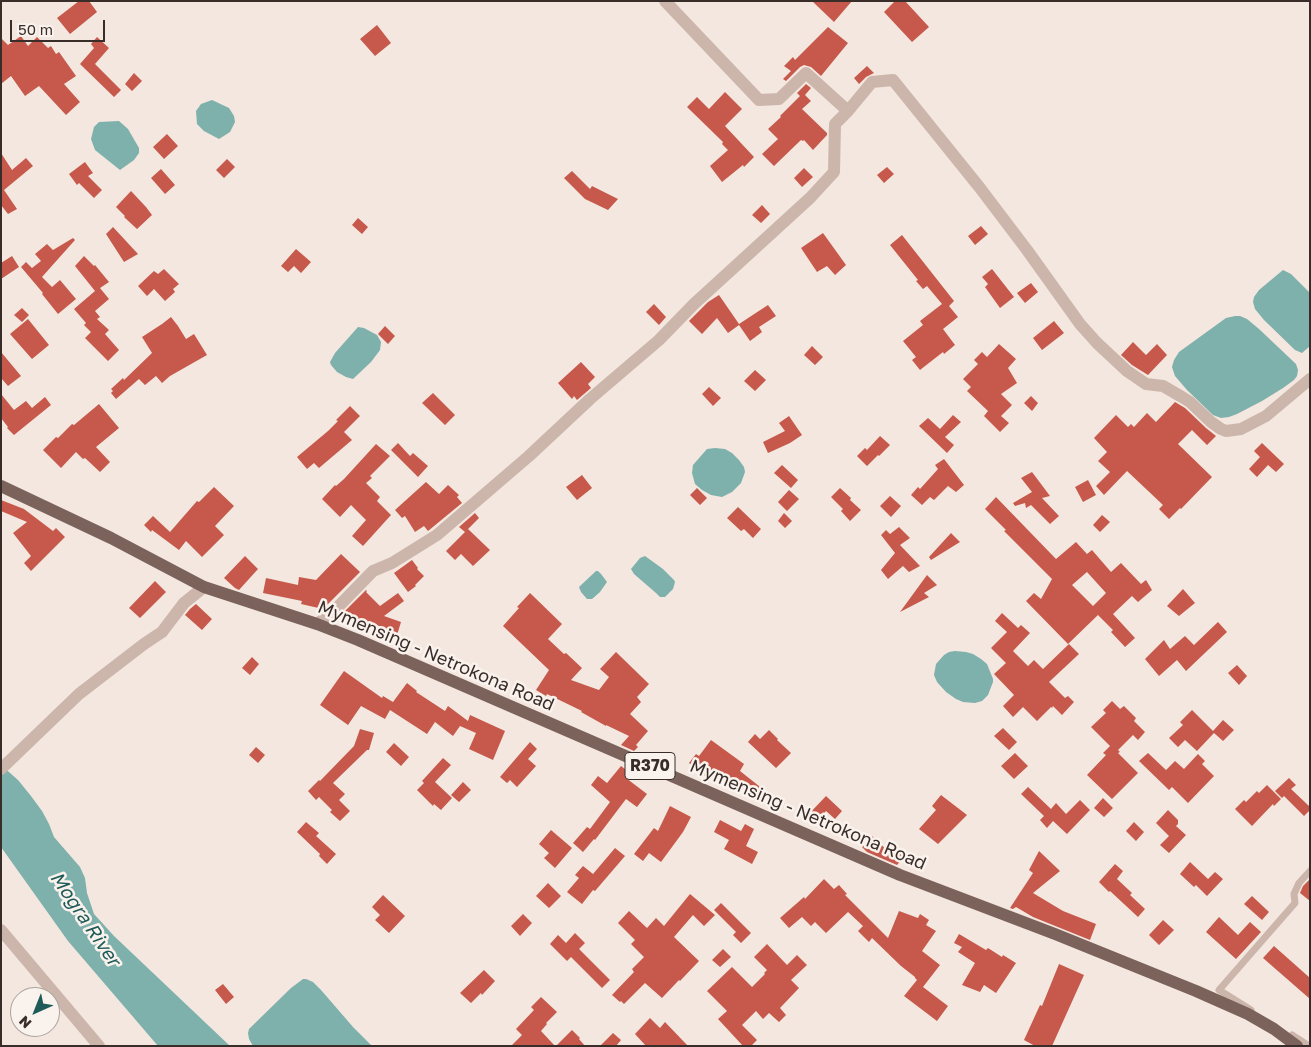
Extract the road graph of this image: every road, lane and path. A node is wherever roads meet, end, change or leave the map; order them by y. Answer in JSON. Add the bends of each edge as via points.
{"nodes":[{"id":1,"x":665,"y":1,"type":"edge"},
{"id":2,"x":848,"y":112,"type":"junction"},
{"id":3,"x":1310,"y":379,"type":"edge"},
{"id":4,"x":1,"y":486,"type":"edge"},
{"id":5,"x":204,"y":587,"type":"junction"},
{"id":6,"x":318,"y":624,"type":"junction"},
{"id":7,"x":1,"y":769,"type":"edge"},
{"id":8,"x":1310,"y":870,"type":"edge"},
{"id":9,"x":1,"y":930,"type":"edge"},
{"id":10,"x":99,"y":1046,"type":"edge"},
{"id":11,"x":1298,"y":1046,"type":"edge"},
{"id":12,"x":1309,"y":1046,"type":"edge"}],
"edges":[{"from":1,"to":2,"type":"street","via":[[759,100],[779,99],[806,73]]},
{"from":2,"to":3,"type":"street","via":[[872,82],[893,80],[980,188],[1097,343],[1127,371],[1146,384],[1163,386],[1182,396],[1221,429],[1241,429],[1266,416]]},
{"from":2,"to":6,"type":"street","via":[[835,124],[834,172],[810,198],[694,304],[660,340],[529,456],[437,535],[373,571]]},
{"from":4,"to":5,"type":"main road","name":"Mymensing - Netrokona Road","number":"R370"},
{"from":5,"to":6,"type":"main road","name":"Mymensing - Netrokona Road","number":"R370"},
{"from":5,"to":7,"type":"street","via":[[184,603],[162,632],[79,694]]},
{"from":6,"to":11,"type":"main road","name":"Mymensing - Netrokona Road","number":"R370","via":[[900,875],[1196,991],[1248,1014]]},
{"from":8,"to":12,"type":"lane","via":[[1299,882],[1294,894],[1295,903],[1219,990]]},
{"from":9,"to":10,"type":"street"}]}
